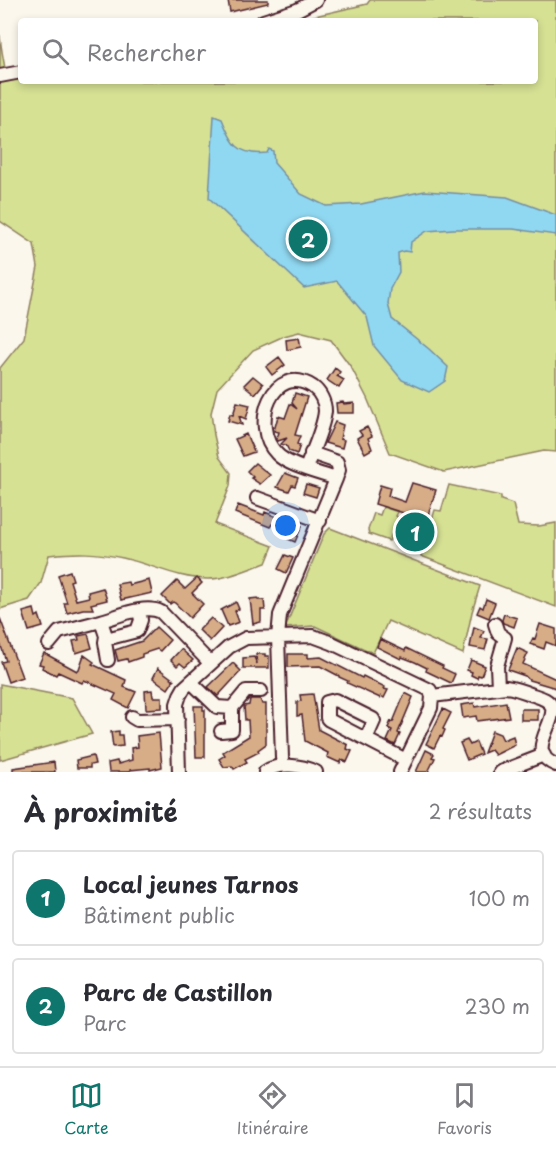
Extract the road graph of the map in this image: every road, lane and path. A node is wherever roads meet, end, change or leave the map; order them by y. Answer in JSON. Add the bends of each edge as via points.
{"nodes":[{"id":1,"x":316,"y":0,"type":"edge"},
{"id":2,"x":272,"y":18,"type":"edge"},
{"id":3,"x":18,"y":73,"type":"edge"},
{"id":4,"x":0,"y":76,"type":"edge"},
{"id":5,"x":312,"y":453,"type":"junction"},
{"id":6,"x":306,"y":468,"type":"junction"},
{"id":7,"x":336,"y":479,"type":"junction"},
{"id":8,"x":257,"y":498,"type":"dead end"},
{"id":9,"x":320,"y":521,"type":"junction"},
{"id":10,"x":139,"y":611,"type":"junction"},
{"id":11,"x":101,"y":621,"type":"junction"},
{"id":12,"x":495,"y":624,"type":"dead end"},
{"id":13,"x":106,"y":636,"type":"junction"},
{"id":14,"x":278,"y":637,"type":"junction"},
{"id":15,"x":49,"y":644,"type":"dead end"},
{"id":16,"x":108,"y":660,"type":"dead end"},
{"id":17,"x":210,"y":663,"type":"junction"},
{"id":18,"x":190,"y":682,"type":"junction"},
{"id":19,"x":498,"y":687,"type":"junction"},
{"id":20,"x":261,"y":691,"type":"dead end"},
{"id":21,"x":432,"y":696,"type":"junction"},
{"id":22,"x":554,"y":706,"type":"edge"},
{"id":23,"x":232,"y":708,"type":"junction"},
{"id":24,"x":132,"y":717,"type":"dead end"},
{"id":25,"x":178,"y":719,"type":"junction"},
{"id":26,"x":221,"y":731,"type":"dead end"},
{"id":27,"x":366,"y":739,"type":"dead end"},
{"id":28,"x":544,"y":754,"type":"junction"},
{"id":29,"x":282,"y":758,"type":"dead end"},
{"id":30,"x":406,"y":760,"type":"junction"},
{"id":31,"x":556,"y":765,"type":"edge"},
{"id":32,"x":179,"y":772,"type":"edge"},
{"id":33,"x":265,"y":772,"type":"edge"},
{"id":34,"x":316,"y":772,"type":"edge"},
{"id":35,"x":400,"y":772,"type":"edge"},
{"id":36,"x":500,"y":772,"type":"edge"}],
"edges":[{"from":1,"to":2,"type":"street"},
{"from":3,"to":4,"type":"street"},
{"from":5,"to":6,"type":"street"},
{"from":5,"to":6,"type":"street","via":[[324,417],[322,398],[307,384],[287,383],[270,397],[263,425],[277,454]]},
{"from":5,"to":7,"type":"street","via":[[337,462]]},
{"from":6,"to":7,"type":"street"},
{"from":7,"to":9,"type":"street"},
{"from":8,"to":9,"type":"street"},
{"from":9,"to":14,"type":"street","via":[[280,615]]},
{"from":10,"to":11,"type":"street"},
{"from":10,"to":13,"type":"street","via":[[137,631]]},
{"from":10,"to":17,"type":"street","via":[[161,612]]},
{"from":11,"to":13,"type":"street"},
{"from":11,"to":15,"type":"street","via":[[59,632]]},
{"from":12,"to":19,"type":"street","via":[[498,633],[506,638],[497,666]]},
{"from":13,"to":16,"type":"street"},
{"from":14,"to":17,"type":"street","via":[[235,642]]},
{"from":14,"to":21,"type":"street","via":[[313,636],[332,643],[430,690]]},
{"from":14,"to":29,"type":"street"},
{"from":17,"to":18,"type":"street"},
{"from":18,"to":23,"type":"street","via":[[217,707]]},
{"from":18,"to":25,"type":"street","via":[[177,704]]},
{"from":19,"to":21,"type":"street"},
{"from":19,"to":22,"type":"street","via":[[514,688]]},
{"from":20,"to":23,"type":"street","via":[[246,691]]},
{"from":21,"to":30,"type":"street","via":[[431,708]]},
{"from":22,"to":28,"type":"street","via":[[542,748]]},
{"from":23,"to":26,"type":"street","via":[[232,730]]},
{"from":24,"to":25,"type":"street"},
{"from":25,"to":32,"type":"street"},
{"from":27,"to":30,"type":"street"},
{"from":28,"to":31,"type":"street"},
{"from":28,"to":36,"type":"street"},
{"from":30,"to":35,"type":"street"},
{"from":33,"to":34,"type":"street","via":[[272,767],[288,766]]}]}
